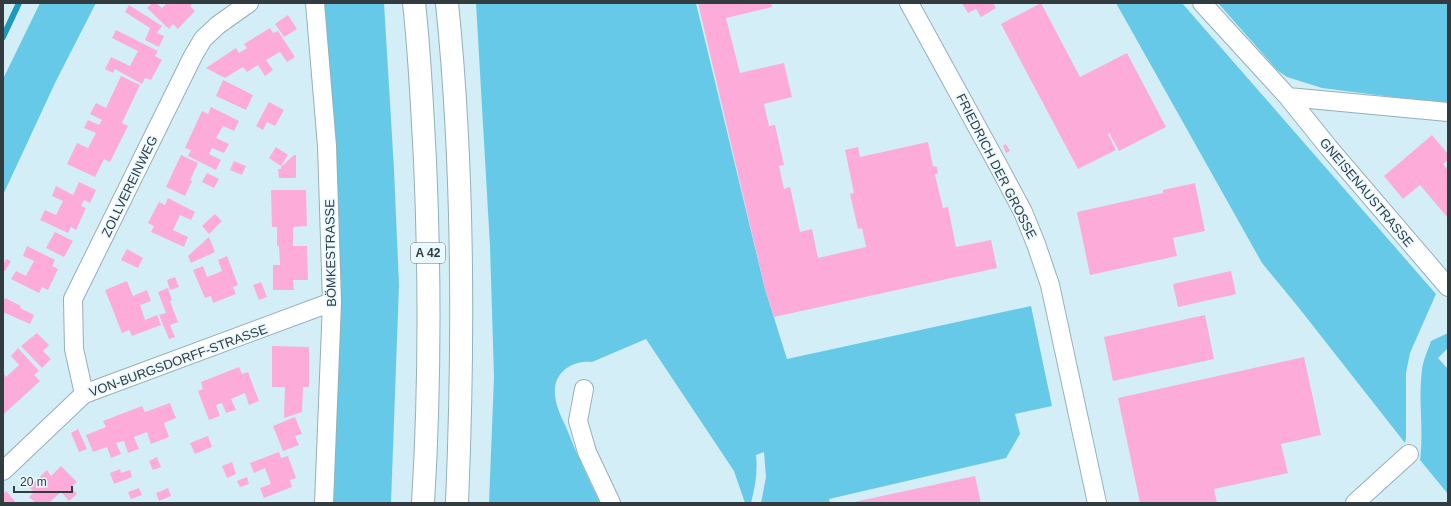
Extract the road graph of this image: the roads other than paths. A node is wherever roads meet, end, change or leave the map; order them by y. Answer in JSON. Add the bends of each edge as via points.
{"nodes":[{"id":1,"x":249,"y":3,"type":"edge"},
{"id":2,"x":315,"y":3,"type":"edge"},
{"id":3,"x":414,"y":3,"type":"edge"},
{"id":4,"x":447,"y":3,"type":"edge"},
{"id":5,"x":909,"y":3,"type":"edge"},
{"id":6,"x":1202,"y":3,"type":"edge"},
{"id":7,"x":1288,"y":97,"type":"junction"},
{"id":8,"x":1448,"y":112,"type":"edge"},
{"id":9,"x":1448,"y":287,"type":"edge"},
{"id":10,"x":332,"y":302,"type":"junction"},
{"id":11,"x":584,"y":388,"type":"dead end"},
{"id":12,"x":84,"y":394,"type":"junction"},
{"id":13,"x":1409,"y":454,"type":"dead end"},
{"id":14,"x":3,"y":471,"type":"edge"},
{"id":15,"x":324,"y":503,"type":"edge"},
{"id":16,"x":423,"y":503,"type":"edge"},
{"id":17,"x":457,"y":503,"type":"edge"},
{"id":18,"x":611,"y":503,"type":"edge"},
{"id":19,"x":1097,"y":503,"type":"edge"},
{"id":20,"x":1355,"y":503,"type":"edge"}],
"edges":[{"from":1,"to":12,"type":"street","name":"ZOLLVEREINWEG","via":[[218,25],[204,39],[193,56],[73,299],[74,349]]},
{"from":2,"to":10,"type":"street","name":"BÖMKESTRASSE","via":[[327,146]]},
{"from":3,"to":16,"type":"highway","number":"A 42","via":[[423,128],[429,307]]},
{"from":4,"to":17,"type":"highway","number":"A 42","via":[[461,240],[461,410]]},
{"from":5,"to":19,"type":"street","name":"FRIEDRICH DER GROSSE","via":[[1023,212],[1036,244],[1050,285]]},
{"from":6,"to":7,"type":"street","name":"GNEISENAUSTRASSE"},
{"from":7,"to":8,"type":"street"},
{"from":7,"to":9,"type":"street","name":"GNEISENAUSTRASSE"},
{"from":10,"to":12,"type":"street","name":"VON-BURGSDORFF-STRASSE"},
{"from":10,"to":15,"type":"street","name":"BÖMKESTRASSE"},
{"from":11,"to":18,"type":"street","via":[[578,421],[587,452]]},
{"from":12,"to":14,"type":"street","name":"VON-BURGSDORFF-STRASSE"},
{"from":13,"to":20,"type":"street"}]}
